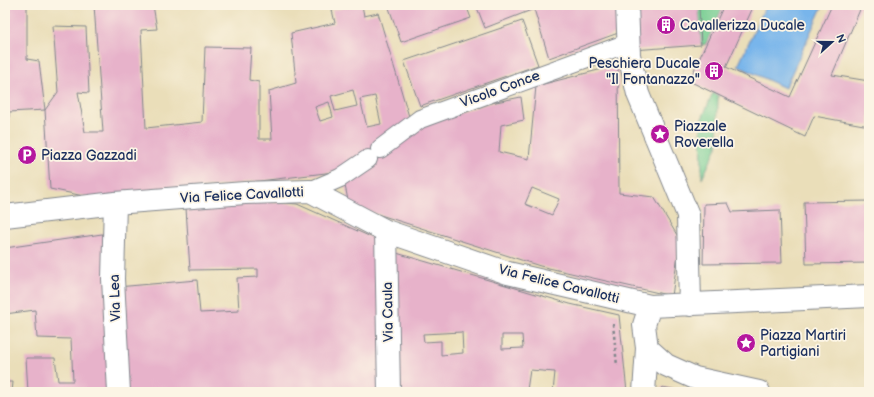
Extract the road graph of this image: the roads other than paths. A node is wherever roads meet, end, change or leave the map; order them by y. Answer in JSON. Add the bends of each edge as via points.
{"nodes":[{"id":1,"x":627,"y":5,"type":"edge"},
{"id":2,"x":628,"y":49,"type":"junction"},
{"id":3,"x":310,"y":191,"type":"junction"},
{"id":4,"x":115,"y":203,"type":"junction"},
{"id":5,"x":5,"y":216,"type":"edge"},
{"id":6,"x":386,"y":231,"type":"junction"},
{"id":7,"x":869,"y":296,"type":"edge"},
{"id":8,"x":690,"y":305,"type":"junction"},
{"id":9,"x":650,"y":306,"type":"junction"},
{"id":10,"x":648,"y":348,"type":"junction"},
{"id":11,"x":119,"y":392,"type":"edge"},
{"id":12,"x":389,"y":392,"type":"edge"},
{"id":13,"x":644,"y":392,"type":"edge"},
{"id":14,"x":759,"y":392,"type":"edge"}],
"edges":[{"from":1,"to":2,"type":"street"},
{"from":2,"to":3,"type":"street","name":"Vicolo Conce","via":[[420,119],[340,178]]},
{"from":2,"to":8,"type":"street","via":[[638,94],[688,215],[695,267]]},
{"from":3,"to":4,"type":"street","name":"Via Felice Cavallotti"},
{"from":3,"to":6,"type":"street","name":"Via Felice Cavallotti"},
{"from":4,"to":5,"type":"street","name":"Via Felice Cavallotti"},
{"from":4,"to":11,"type":"street","name":"Via Lea","via":[[113,279]]},
{"from":6,"to":9,"type":"street","name":"Via Felice Cavallotti","via":[[508,273]]},
{"from":6,"to":12,"type":"street","name":"Via Caula"},
{"from":7,"to":8,"type":"street"},
{"from":8,"to":9,"type":"street"},
{"from":9,"to":10,"type":"street","via":[[644,325]]},
{"from":10,"to":13,"type":"street"},
{"from":10,"to":14,"type":"street","via":[[666,365],[695,378]]}]}
